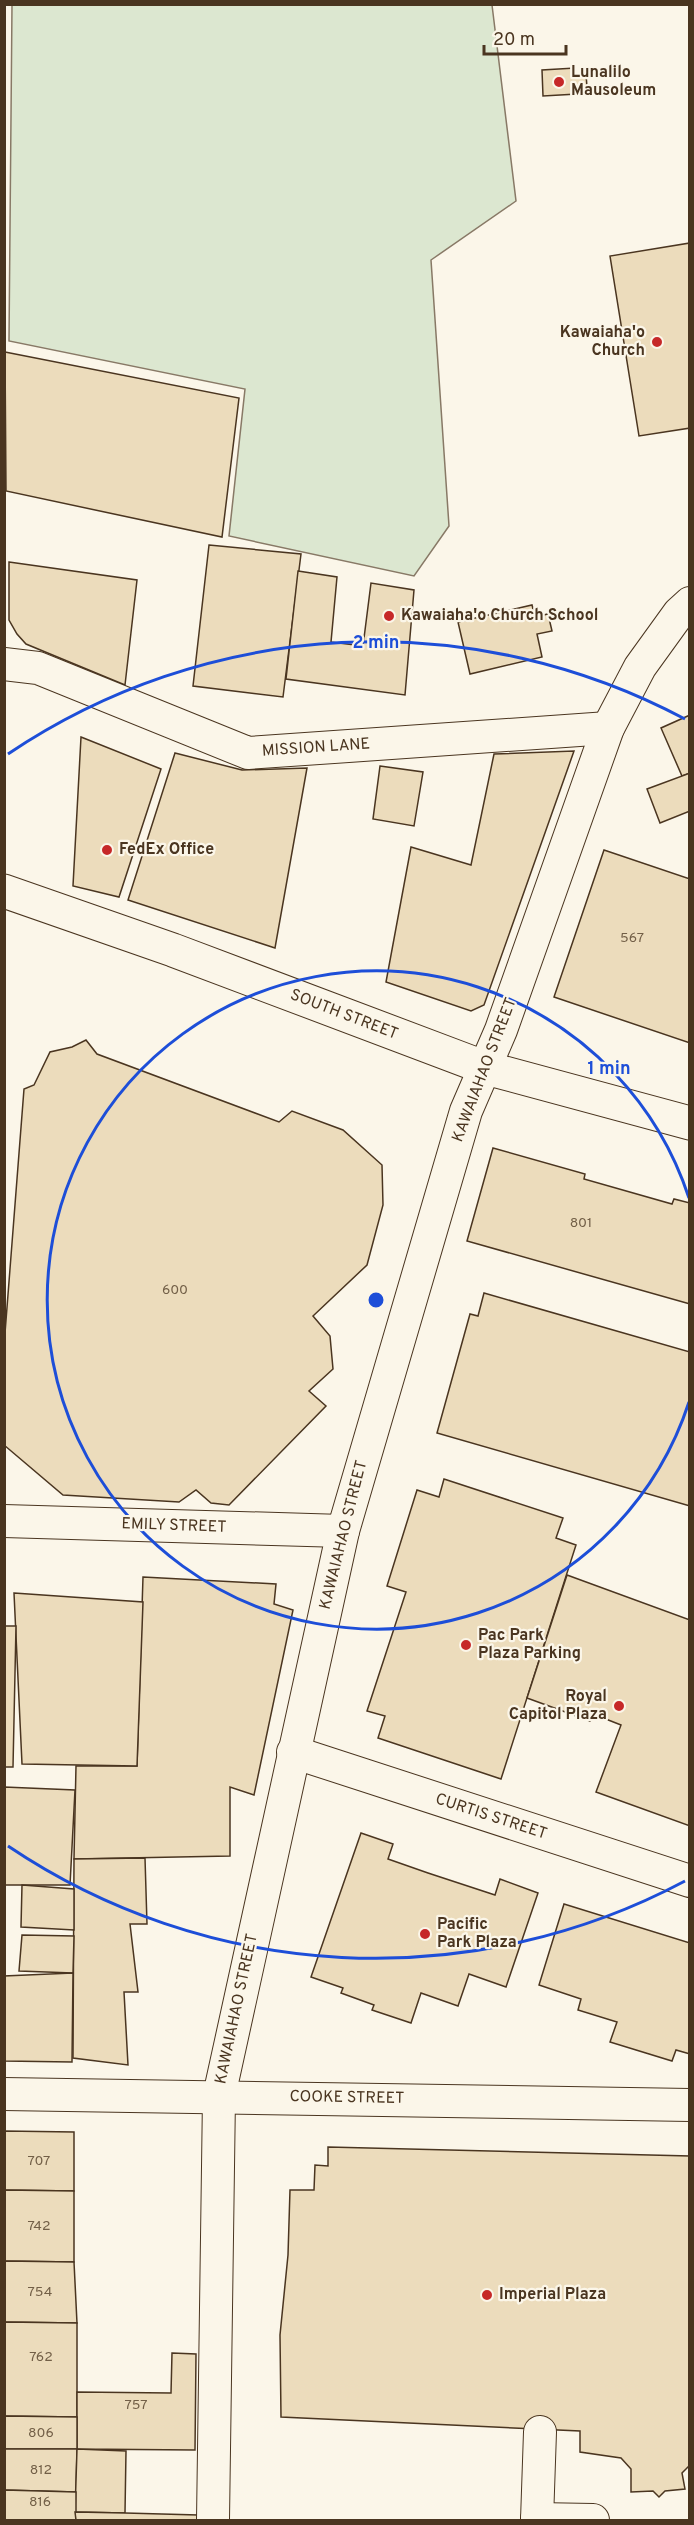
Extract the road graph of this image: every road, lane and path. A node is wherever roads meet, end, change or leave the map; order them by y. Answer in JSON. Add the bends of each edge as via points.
{"nodes":[{"id":1,"x":690,"y":603,"type":"edge"},
{"id":2,"x":4,"y":664,"type":"edge"},
{"id":3,"x":608,"y":729,"type":"junction"},
{"id":4,"x":4,"y":891,"type":"edge"},
{"id":5,"x":486,"y":1068,"type":"junction"},
{"id":6,"x":690,"y":1123,"type":"edge"},
{"id":7,"x":4,"y":1521,"type":"edge"},
{"id":8,"x":343,"y":1531,"type":"junction"},
{"id":9,"x":293,"y":1752,"type":"junction"},
{"id":10,"x":690,"y":1881,"type":"edge"},
{"id":11,"x":4,"y":2094,"type":"edge"},
{"id":12,"x":219,"y":2096,"type":"junction"},
{"id":13,"x":690,"y":2105,"type":"edge"},
{"id":14,"x":540,"y":2432,"type":"dead end"},
{"id":15,"x":213,"y":2520,"type":"edge"},
{"id":16,"x":537,"y":2520,"type":"edge"},
{"id":17,"x":593,"y":2520,"type":"edge"}],
"edges":[{"from":1,"to":3,"type":"street","name":"KAWAIAHAO STREET","via":[[640,668]]},
{"from":2,"to":3,"type":"street","name":"MISSION LANE","via":[[38,668],[248,753]]},
{"from":3,"to":5,"type":"street","name":"KAWAIAHAO STREET"},
{"from":4,"to":5,"type":"main road","name":"SOUTH STREET"},
{"from":5,"to":6,"type":"main road","name":"SOUTH STREET"},
{"from":5,"to":8,"type":"street","name":"KAWAIAHAO STREET","via":[[466,1111]]},
{"from":7,"to":8,"type":"street","name":"EMILY STREET"},
{"from":8,"to":9,"type":"street","name":"KAWAIAHAO STREET"},
{"from":9,"to":10,"type":"street","name":"CURTIS STREET"},
{"from":9,"to":12,"type":"street","name":"KAWAIAHAO STREET"},
{"from":11,"to":12,"type":"street","name":"COOKE STREET"},
{"from":12,"to":13,"type":"street","name":"COOKE STREET"},
{"from":12,"to":15,"type":"street","name":"KAWAIAHAO STREET"},
{"from":14,"to":16,"type":"street"},
{"from":16,"to":17,"type":"street"}]}
